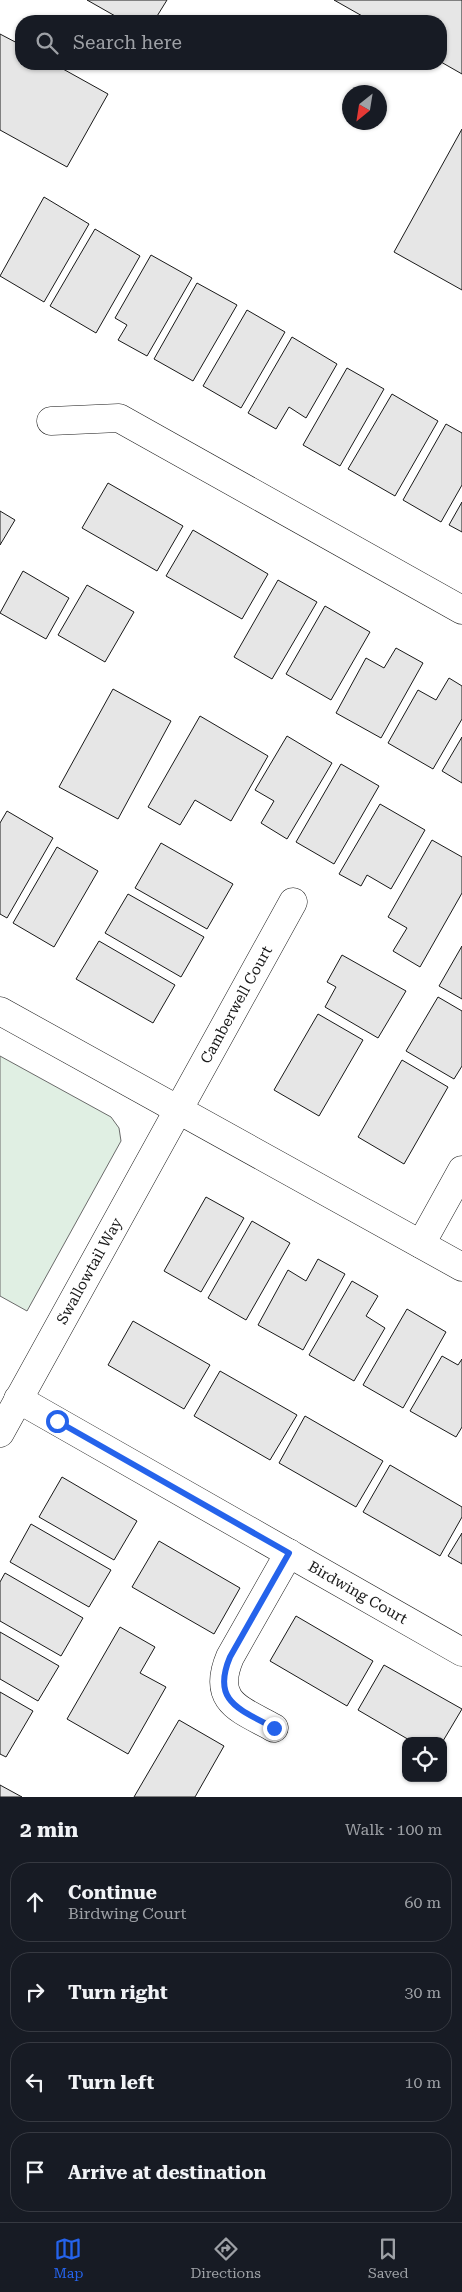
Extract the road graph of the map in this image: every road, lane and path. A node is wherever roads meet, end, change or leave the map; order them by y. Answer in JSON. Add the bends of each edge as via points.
{"nodes":[{"id":1,"x":51,"y":421,"type":"dead end"},
{"id":2,"x":462,"y":610,"type":"edge"},
{"id":3,"x":293,"y":902,"type":"dead end"},
{"id":4,"x":0,"y":1010,"type":"edge"},
{"id":5,"x":180,"y":1108,"type":"junction"},
{"id":6,"x":462,"y":1170,"type":"edge"},
{"id":7,"x":421,"y":1244,"type":"junction"},
{"id":8,"x":462,"y":1267,"type":"edge"},
{"id":9,"x":18,"y":1400,"type":"junction"},
{"id":10,"x":0,"y":1433,"type":"edge"},
{"id":11,"x":289,"y":1553,"type":"junction"},
{"id":12,"x":462,"y":1652,"type":"edge"},
{"id":13,"x":274,"y":1728,"type":"dead end"}],
"edges":[{"from":1,"to":2,"type":"street","via":[[119,418]]},
{"from":3,"to":5,"type":"street","name":"Camberwell Court"},
{"from":4,"to":5,"type":"street"},
{"from":5,"to":7,"type":"street"},
{"from":5,"to":9,"type":"street","name":"Swallowtail Way"},
{"from":6,"to":7,"type":"street"},
{"from":7,"to":8,"type":"street"},
{"from":9,"to":10,"type":"street","name":"Swallowtail Way"},
{"from":9,"to":11,"type":"street","name":"Birdwing Court"},
{"from":11,"to":12,"type":"street","name":"Birdwing Court"},
{"from":11,"to":13,"type":"street","via":[[224,1673],[223,1687],[237,1707]]}]}
